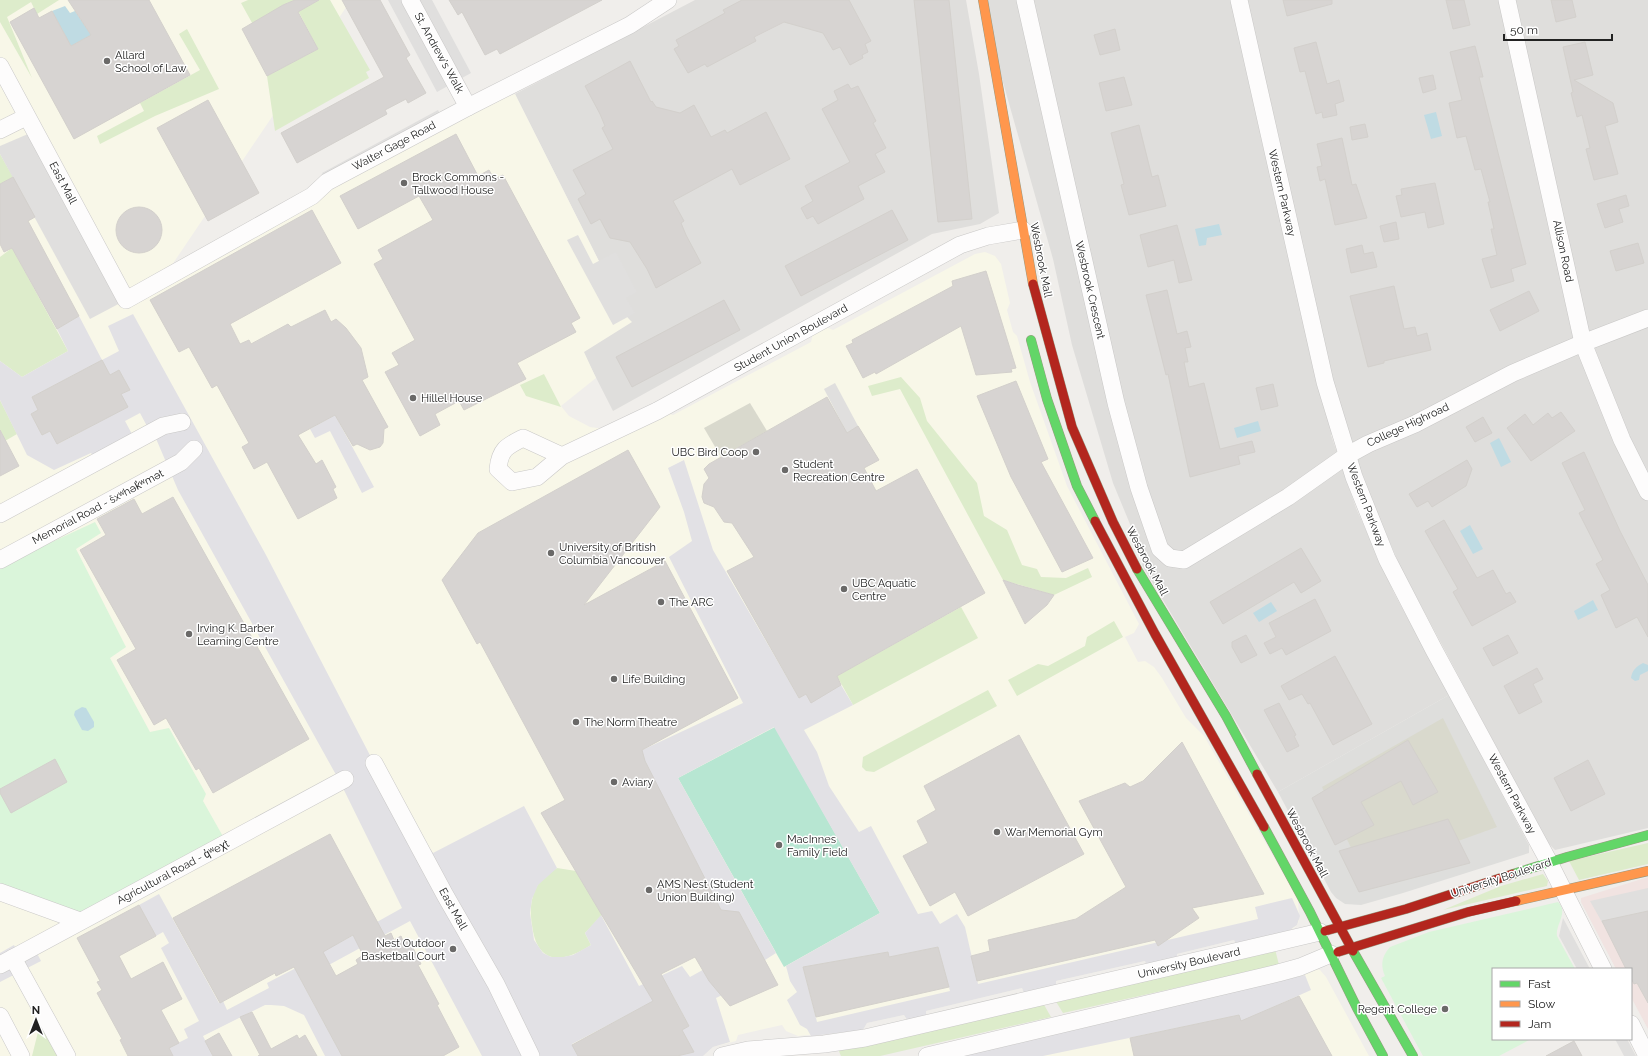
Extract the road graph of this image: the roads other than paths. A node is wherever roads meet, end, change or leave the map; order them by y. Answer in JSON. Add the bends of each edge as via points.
{"nodes":[{"id":1,"x":410,"y":0,"type":"edge"},
{"id":2,"x":668,"y":0,"type":"edge"},
{"id":3,"x":983,"y":0,"type":"edge"},
{"id":4,"x":1025,"y":0,"type":"edge"},
{"id":5,"x":1239,"y":0,"type":"edge"},
{"id":6,"x":1507,"y":0,"type":"edge"},
{"id":7,"x":988,"y":28,"type":"junction"},
{"id":8,"x":0,"y":66,"type":"edge"},
{"id":9,"x":987,"y":79,"type":"dead end"},
{"id":10,"x":468,"y":107,"type":"junction"},
{"id":11,"x":26,"y":117,"type":"junction"},
{"id":12,"x":0,"y":130,"type":"edge"},
{"id":13,"x":1013,"y":231,"type":"junction"},
{"id":14,"x":126,"y":300,"type":"joint"},
{"id":15,"x":1648,"y":318,"type":"edge"},
{"id":16,"x":1028,"y":328,"type":"dead end"},
{"id":17,"x":1583,"y":343,"type":"junction"},
{"id":18,"x":182,"y":422,"type":"dead end"},
{"id":19,"x":194,"y":449,"type":"dead end"},
{"id":20,"x":562,"y":456,"type":"dead end"},
{"id":21,"x":1346,"y":456,"type":"junction"},
{"id":22,"x":1648,"y":492,"type":"edge"},
{"id":23,"x":0,"y":514,"type":"edge"},
{"id":24,"x":0,"y":560,"type":"edge"},
{"id":25,"x":1184,"y":560,"type":"joint"},
{"id":26,"x":374,"y":763,"type":"dead end"},
{"id":27,"x":345,"y":779,"type":"dead end"},
{"id":28,"x":1648,"y":835,"type":"edge"},
{"id":29,"x":1549,"y":862,"type":"junction"},
{"id":30,"x":1648,"y":871,"type":"edge"},
{"id":31,"x":1563,"y":891,"type":"junction"},
{"id":32,"x":0,"y":892,"type":"edge"},
{"id":33,"x":80,"y":921,"type":"junction"},
{"id":34,"x":1339,"y":928,"type":"junction"},
{"id":35,"x":1320,"y":932,"type":"junction"},
{"id":36,"x":1350,"y":948,"type":"junction"},
{"id":37,"x":1331,"y":954,"type":"junction"},
{"id":38,"x":7,"y":961,"type":"edge"},
{"id":39,"x":1602,"y":968,"type":"edge"},
{"id":40,"x":0,"y":1016,"type":"edge"},
{"id":41,"x":1632,"y":1026,"type":"edge"},
{"id":42,"x":21,"y":1056,"type":"edge"},
{"id":43,"x":67,"y":1056,"type":"edge"},
{"id":44,"x":532,"y":1056,"type":"edge"},
{"id":45,"x":722,"y":1056,"type":"edge"},
{"id":46,"x":927,"y":1056,"type":"edge"},
{"id":47,"x":1383,"y":1056,"type":"edge"},
{"id":48,"x":1413,"y":1056,"type":"edge"},
{"id":49,"x":1647,"y":1056,"type":"edge"}],
"edges":[{"from":1,"to":10,"type":"street","name":"St. Andrew's Walk"},
{"from":2,"to":10,"type":"street","name":"Walter Gage Road","via":[[630,25]]},
{"from":3,"to":7,"type":"main road","name":"Wesbrook Mall"},
{"from":4,"to":25,"type":"street","name":"Wesbrook Crescent","via":[[1116,404],[1139,488],[1160,549],[1170,558]]},
{"from":5,"to":21,"type":"street","name":"Western Parkway","via":[[1325,382]]},
{"from":6,"to":17,"type":"street","name":"Allison Road"},
{"from":7,"to":9,"type":"main road","name":"Wesbrook Mall"},
{"from":7,"to":13,"type":"main road","name":"Wesbrook Mall"},
{"from":8,"to":11,"type":"street","name":"East Mall"},
{"from":10,"to":14,"type":"street","name":"Walter Gage Road","via":[[327,182],[312,196]]},
{"from":11,"to":12,"type":"street"},
{"from":11,"to":14,"type":"street","name":"East Mall"},
{"from":13,"to":20,"type":"street","name":"Student Union Boulevard","via":[[960,245],[658,411]]},
{"from":13,"to":34,"type":"main road","name":"Wesbrook Mall","via":[[1072,427],[1113,522],[1142,578],[1226,716]]},
{"from":15,"to":17,"type":"street","name":"College Highroad"},
{"from":16,"to":35,"type":"main road","via":[[1047,399],[1077,486],[1155,634],[1224,754]]},
{"from":17,"to":21,"type":"street","name":"College Highroad","via":[[1513,373],[1415,424]]},
{"from":17,"to":22,"type":"street","name":"Allison Road","via":[[1622,440]]},
{"from":18,"to":23,"type":"street","via":[[163,426]]},
{"from":19,"to":24,"type":"street","name":"Memorial Road - šxʷhək̓ʷmət","via":[[181,462]]},
{"from":21,"to":25,"type":"street","name":"College Highroad","via":[[1288,497]]},
{"from":21,"to":29,"type":"street","name":"Western Parkway","via":[[1387,559]]},
{"from":26,"to":44,"type":"street","name":"East Mall","via":[[496,984]]},
{"from":27,"to":33,"type":"street","name":"Agricultural Road - q̓ʷeχt"},
{"from":28,"to":29,"type":"main road","name":"University Boulevard"},
{"from":29,"to":31,"type":"street","name":"Western Parkway"},
{"from":29,"to":34,"type":"main road","name":"University Boulevard"},
{"from":30,"to":31,"type":"main road","name":"University Boulevard"},
{"from":31,"to":36,"type":"main road","name":"University Boulevard","via":[[1468,912]]},
{"from":31,"to":39,"type":"street","name":"Western Parkway"},
{"from":32,"to":33,"type":"street"},
{"from":33,"to":38,"type":"street","name":"Agricultural Road - q̓ʷeχt"},
{"from":34,"to":35,"type":"main road","name":"University Boulevard"},
{"from":34,"to":36,"type":"main road","name":"Wesbrook Mall"},
{"from":35,"to":37,"type":"main road"},
{"from":35,"to":45,"type":"street","name":"University Boulevard","via":[[864,1038],[748,1050]]},
{"from":36,"to":37,"type":"main road","name":"University Boulevard"},
{"from":36,"to":48,"type":"main road","name":"Wesbrook Mall"},
{"from":37,"to":46,"type":"street","name":"University Boulevard","via":[[1278,973]]},
{"from":37,"to":47,"type":"main road"},
{"from":38,"to":43,"type":"street"},
{"from":40,"to":42,"type":"street"},
{"from":41,"to":49,"type":"street"}]}
